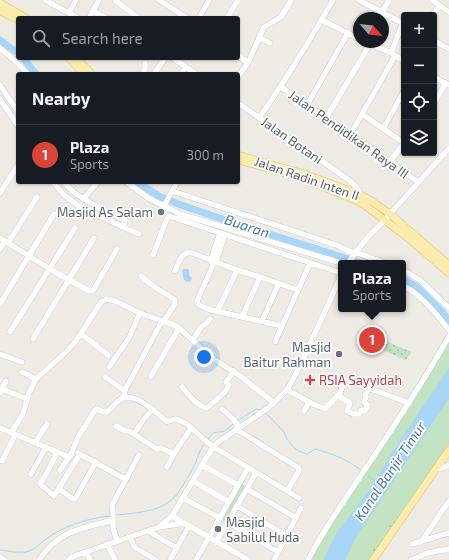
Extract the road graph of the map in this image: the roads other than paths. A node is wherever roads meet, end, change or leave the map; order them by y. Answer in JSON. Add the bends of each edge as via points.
{"nodes":[{"id":1,"x":46,"y":0,"type":"edge"},
{"id":2,"x":76,"y":0,"type":"edge"},
{"id":3,"x":99,"y":0,"type":"edge"},
{"id":4,"x":115,"y":0,"type":"edge"},
{"id":5,"x":159,"y":0,"type":"edge"},
{"id":6,"x":209,"y":0,"type":"edge"},
{"id":7,"x":238,"y":0,"type":"edge"},
{"id":8,"x":292,"y":0,"type":"edge"},
{"id":9,"x":333,"y":0,"type":"edge"},
{"id":10,"x":359,"y":0,"type":"edge"},
{"id":11,"x":389,"y":0,"type":"edge"},
{"id":12,"x":432,"y":0,"type":"edge"},
{"id":13,"x":57,"y":3,"type":"edge"},
{"id":14,"x":0,"y":4,"type":"edge"},
{"id":15,"x":440,"y":6,"type":"junction"},
{"id":16,"x":0,"y":11,"type":"edge"},
{"id":17,"x":93,"y":11,"type":"junction"},
{"id":18,"x":382,"y":12,"type":"joint"},
{"id":19,"x":435,"y":12,"type":"edge"},
{"id":20,"x":449,"y":12,"type":"edge"},
{"id":21,"x":69,"y":13,"type":"junction"},
{"id":22,"x":22,"y":16,"type":"edge"},
{"id":23,"x":74,"y":16,"type":"edge"},
{"id":24,"x":90,"y":16,"type":"edge"},
{"id":25,"x":102,"y":16,"type":"edge"},
{"id":26,"x":135,"y":16,"type":"edge"},
{"id":27,"x":184,"y":16,"type":"edge"},
{"id":28,"x":200,"y":16,"type":"edge"},
{"id":29,"x":228,"y":16,"type":"edge"},
{"id":30,"x":389,"y":16,"type":"edge"},
{"id":31,"x":16,"y":19,"type":"edge"},
{"id":32,"x":322,"y":20,"type":"junction"},
{"id":33,"x":401,"y":22,"type":"edge"},
{"id":34,"x":348,"y":32,"type":"junction"},
{"id":35,"x":401,"y":32,"type":"edge"},
{"id":36,"x":353,"y":35,"type":"edge"},
{"id":37,"x":260,"y":38,"type":"junction"},
{"id":38,"x":270,"y":43,"type":"dead end"},
{"id":39,"x":437,"y":43,"type":"edge"},
{"id":40,"x":0,"y":48,"type":"edge"},
{"id":41,"x":365,"y":48,"type":"edge"},
{"id":42,"x":378,"y":48,"type":"edge"},
{"id":43,"x":449,"y":49,"type":"edge"},
{"id":44,"x":393,"y":55,"type":"junction"},
{"id":45,"x":240,"y":57,"type":"edge"},
{"id":46,"x":401,"y":59,"type":"edge"},
{"id":47,"x":71,"y":60,"type":"edge"},
{"id":48,"x":78,"y":60,"type":"edge"},
{"id":49,"x":164,"y":60,"type":"edge"},
{"id":50,"x":176,"y":60,"type":"edge"},
{"id":51,"x":145,"y":63,"type":"dead end"},
{"id":52,"x":248,"y":63,"type":"junction"},
{"id":53,"x":186,"y":67,"type":"junction"},
{"id":54,"x":26,"y":72,"type":"edge"},
{"id":55,"x":82,"y":72,"type":"edge"},
{"id":56,"x":90,"y":72,"type":"edge"},
{"id":57,"x":144,"y":72,"type":"edge"},
{"id":58,"x":155,"y":72,"type":"edge"},
{"id":59,"x":182,"y":72,"type":"edge"},
{"id":60,"x":193,"y":72,"type":"edge"},
{"id":61,"x":240,"y":74,"type":"edge"},
{"id":62,"x":437,"y":79,"type":"edge"},
{"id":63,"x":447,"y":84,"type":"edge"},
{"id":64,"x":0,"y":85,"type":"edge"},
{"id":65,"x":281,"y":87,"type":"junction"},
{"id":66,"x":401,"y":96,"type":"edge"},
{"id":67,"x":0,"y":99,"type":"edge"},
{"id":68,"x":437,"y":99,"type":"edge"},
{"id":69,"x":240,"y":104,"type":"edge"},
{"id":70,"x":307,"y":105,"type":"junction"},
{"id":71,"x":16,"y":109,"type":"edge"},
{"id":72,"x":362,"y":114,"type":"junction"},
{"id":73,"x":259,"y":118,"type":"junction"},
{"id":74,"x":326,"y":118,"type":"junction"},
{"id":75,"x":16,"y":123,"type":"edge"},
{"id":76,"x":383,"y":129,"type":"junction"},
{"id":77,"x":350,"y":135,"type":"junction"},
{"id":78,"x":401,"y":141,"type":"edge"},
{"id":79,"x":401,"y":147,"type":"edge"},
{"id":80,"x":449,"y":148,"type":"edge"},
{"id":81,"x":240,"y":156,"type":"edge"},
{"id":82,"x":240,"y":161,"type":"edge"},
{"id":83,"x":390,"y":162,"type":"junction"},
{"id":84,"x":16,"y":168,"type":"edge"},
{"id":85,"x":418,"y":182,"type":"junction"},
{"id":86,"x":55,"y":184,"type":"edge"},
{"id":87,"x":65,"y":184,"type":"edge"},
{"id":88,"x":67,"y":184,"type":"edge"},
{"id":89,"x":96,"y":184,"type":"edge"},
{"id":90,"x":129,"y":184,"type":"edge"},
{"id":91,"x":176,"y":184,"type":"edge"},
{"id":92,"x":60,"y":191,"type":"junction"},
{"id":93,"x":172,"y":192,"type":"junction"},
{"id":94,"x":0,"y":193,"type":"edge"},
{"id":95,"x":361,"y":195,"type":"junction"},
{"id":96,"x":38,"y":197,"type":"dead end"},
{"id":97,"x":83,"y":199,"type":"junction"},
{"id":98,"x":165,"y":205,"type":"junction"},
{"id":99,"x":54,"y":214,"type":"dead end"},
{"id":100,"x":387,"y":217,"type":"junction"},
{"id":101,"x":123,"y":227,"type":"junction"},
{"id":102,"x":76,"y":228,"type":"dead end"},
{"id":103,"x":139,"y":234,"type":"dead end"},
{"id":104,"x":223,"y":234,"type":"junction"},
{"id":105,"x":94,"y":238,"type":"dead end"},
{"id":106,"x":4,"y":241,"type":"edge"},
{"id":107,"x":0,"y":249,"type":"edge"},
{"id":108,"x":116,"y":249,"type":"dead end"},
{"id":109,"x":354,"y":254,"type":"junction"},
{"id":110,"x":153,"y":255,"type":"dead end"},
{"id":111,"x":28,"y":256,"type":"junction"},
{"id":112,"x":350,"y":260,"type":"edge"},
{"id":113,"x":374,"y":260,"type":"edge"},
{"id":114,"x":338,"y":262,"type":"edge"},
{"id":115,"x":214,"y":263,"type":"junction"},
{"id":116,"x":310,"y":263,"type":"junction"},
{"id":117,"x":449,"y":265,"type":"edge"},
{"id":118,"x":50,"y":269,"type":"junction"},
{"id":119,"x":237,"y":270,"type":"junction"},
{"id":120,"x":175,"y":271,"type":"dead end"},
{"id":121,"x":406,"y":272,"type":"edge"},
{"id":122,"x":338,"y":273,"type":"edge"},
{"id":123,"x":449,"y":273,"type":"edge"},
{"id":124,"x":141,"y":276,"type":"dead end"},
{"id":125,"x":260,"y":277,"type":"junction"},
{"id":126,"x":68,"y":280,"type":"junction"},
{"id":127,"x":338,"y":281,"type":"edge"},
{"id":128,"x":279,"y":283,"type":"junction"},
{"id":129,"x":406,"y":288,"type":"edge"},
{"id":130,"x":298,"y":290,"type":"junction"},
{"id":131,"x":0,"y":304,"type":"edge"},
{"id":132,"x":449,"y":308,"type":"edge"},
{"id":133,"x":217,"y":312,"type":"junction"},
{"id":134,"x":140,"y":313,"type":"junction"},
{"id":135,"x":242,"y":317,"type":"junction"},
{"id":136,"x":210,"y":319,"type":"dead end"},
{"id":137,"x":162,"y":321,"type":"junction"},
{"id":138,"x":262,"y":321,"type":"junction"},
{"id":139,"x":282,"y":326,"type":"junction"},
{"id":140,"x":179,"y":328,"type":"junction"},
{"id":141,"x":449,"y":330,"type":"edge"},
{"id":142,"x":10,"y":332,"type":"dead end"},
{"id":143,"x":81,"y":334,"type":"junction"},
{"id":144,"x":449,"y":336,"type":"edge"},
{"id":145,"x":33,"y":339,"type":"dead end"},
{"id":146,"x":193,"y":340,"type":"junction"},
{"id":147,"x":275,"y":342,"type":"dead end"},
{"id":148,"x":0,"y":354,"type":"edge"},
{"id":149,"x":108,"y":355,"type":"dead end"},
{"id":150,"x":22,"y":362,"type":"dead end"},
{"id":151,"x":109,"y":367,"type":"dead end"},
{"id":152,"x":22,"y":372,"type":"dead end"},
{"id":153,"x":234,"y":372,"type":"junction"},
{"id":154,"x":151,"y":376,"type":"dead end"},
{"id":155,"x":105,"y":377,"type":"dead end"},
{"id":156,"x":36,"y":379,"type":"junction"},
{"id":157,"x":6,"y":381,"type":"dead end"},
{"id":158,"x":182,"y":387,"type":"dead end"},
{"id":159,"x":369,"y":388,"type":"junction"},
{"id":160,"x":288,"y":390,"type":"junction"},
{"id":161,"x":1,"y":391,"type":"edge"},
{"id":162,"x":125,"y":391,"type":"junction"},
{"id":163,"x":338,"y":396,"type":"junction"},
{"id":164,"x":124,"y":398,"type":"junction"},
{"id":165,"x":27,"y":399,"type":"junction"},
{"id":166,"x":309,"y":402,"type":"junction"},
{"id":167,"x":274,"y":403,"type":"junction"},
{"id":168,"x":409,"y":404,"type":"junction"},
{"id":169,"x":153,"y":409,"type":"junction"},
{"id":170,"x":222,"y":409,"type":"dead end"},
{"id":171,"x":304,"y":411,"type":"dead end"},
{"id":172,"x":47,"y":424,"type":"dead end"},
{"id":173,"x":237,"y":425,"type":"junction"},
{"id":174,"x":116,"y":426,"type":"dead end"},
{"id":175,"x":0,"y":428,"type":"edge"},
{"id":176,"x":191,"y":428,"type":"junction"},
{"id":177,"x":13,"y":434,"type":"junction"},
{"id":178,"x":134,"y":434,"type":"junction"},
{"id":179,"x":35,"y":443,"type":"junction"},
{"id":180,"x":214,"y":447,"type":"junction"},
{"id":181,"x":46,"y":448,"type":"junction"},
{"id":182,"x":73,"y":450,"type":"junction"},
{"id":183,"x":449,"y":450,"type":"edge"},
{"id":184,"x":57,"y":452,"type":"junction"},
{"id":185,"x":80,"y":454,"type":"junction"},
{"id":186,"x":174,"y":454,"type":"junction"},
{"id":187,"x":139,"y":455,"type":"dead end"},
{"id":188,"x":69,"y":456,"type":"junction"},
{"id":189,"x":2,"y":461,"type":"dead end"},
{"id":190,"x":96,"y":462,"type":"junction"},
{"id":191,"x":446,"y":462,"type":"edge"},
{"id":192,"x":202,"y":465,"type":"junction"},
{"id":193,"x":167,"y":467,"type":"dead end"},
{"id":194,"x":248,"y":468,"type":"junction"},
{"id":195,"x":60,"y":470,"type":"dead end"},
{"id":196,"x":256,"y":473,"type":"junction"},
{"id":197,"x":31,"y":474,"type":"dead end"},
{"id":198,"x":125,"y":479,"type":"junction"},
{"id":199,"x":193,"y":481,"type":"junction"},
{"id":200,"x":238,"y":486,"type":"junction"},
{"id":201,"x":59,"y":489,"type":"junction"},
{"id":202,"x":247,"y":489,"type":"junction"},
{"id":203,"x":287,"y":491,"type":"junction"},
{"id":204,"x":183,"y":498,"type":"junction"},
{"id":205,"x":299,"y":498,"type":"dead end"},
{"id":206,"x":229,"y":502,"type":"junction"},
{"id":207,"x":449,"y":502,"type":"edge"},
{"id":208,"x":237,"y":506,"type":"junction"},
{"id":209,"x":301,"y":508,"type":"dead end"},
{"id":210,"x":172,"y":516,"type":"junction"},
{"id":211,"x":113,"y":517,"type":"junction"},
{"id":212,"x":220,"y":518,"type":"junction"},
{"id":213,"x":296,"y":518,"type":"junction"},
{"id":214,"x":227,"y":522,"type":"junction"},
{"id":215,"x":187,"y":524,"type":"junction"},
{"id":216,"x":159,"y":527,"type":"junction"},
{"id":217,"x":148,"y":531,"type":"junction"},
{"id":218,"x":449,"y":533,"type":"edge"},
{"id":219,"x":287,"y":536,"type":"junction"},
{"id":220,"x":130,"y":537,"type":"junction"},
{"id":221,"x":209,"y":537,"type":"junction"},
{"id":222,"x":117,"y":541,"type":"junction"},
{"id":223,"x":216,"y":542,"type":"junction"},
{"id":224,"x":421,"y":542,"type":"junction"},
{"id":225,"x":107,"y":544,"type":"junction"},
{"id":226,"x":412,"y":544,"type":"dead end"},
{"id":227,"x":177,"y":548,"type":"junction"},
{"id":228,"x":449,"y":549,"type":"edge"},
{"id":229,"x":86,"y":552,"type":"junction"},
{"id":230,"x":278,"y":552,"type":"junction"},
{"id":231,"x":0,"y":557,"type":"edge"},
{"id":232,"x":197,"y":559,"type":"edge"},
{"id":233,"x":4,"y":560,"type":"edge"},
{"id":234,"x":41,"y":560,"type":"edge"},
{"id":235,"x":69,"y":560,"type":"edge"},
{"id":236,"x":90,"y":560,"type":"edge"},
{"id":237,"x":114,"y":560,"type":"edge"},
{"id":238,"x":156,"y":560,"type":"edge"},
{"id":239,"x":170,"y":560,"type":"edge"},
{"id":240,"x":248,"y":560,"type":"edge"},
{"id":241,"x":274,"y":560,"type":"edge"},
{"id":242,"x":308,"y":560,"type":"edge"},
{"id":243,"x":373,"y":560,"type":"edge"},
{"id":244,"x":377,"y":560,"type":"edge"},
{"id":245,"x":411,"y":560,"type":"edge"}],
"edges":[{"from":1,"to":13,"type":"street"},
{"from":2,"to":21,"type":"street"},
{"from":3,"to":17,"type":"street"},
{"from":4,"to":26,"type":"street"},
{"from":5,"to":27,"type":"street"},
{"from":6,"to":28,"type":"street"},
{"from":7,"to":29,"type":"street"},
{"from":8,"to":37,"type":"street","via":[[281,17],[264,27]]},
{"from":9,"to":32,"type":"street"},
{"from":10,"to":18,"type":"street"},
{"from":11,"to":18,"type":"street"},
{"from":12,"to":15,"type":"street"},
{"from":13,"to":21,"type":"street"},
{"from":14,"to":22,"type":"main road"},
{"from":15,"to":19,"type":"street"},
{"from":15,"to":20,"type":"street"},
{"from":16,"to":31,"type":"main road"},
{"from":17,"to":24,"type":"street"},
{"from":17,"to":25,"type":"street"},
{"from":21,"to":23,"type":"street"},
{"from":30,"to":33,"type":"street"},
{"from":32,"to":34,"type":"street"},
{"from":32,"to":65,"type":"street"},
{"from":34,"to":36,"type":"street"},
{"from":34,"to":70,"type":"street"},
{"from":35,"to":44,"type":"street"},
{"from":37,"to":38,"type":"street"},
{"from":37,"to":52,"type":"street"},
{"from":39,"to":43,"type":"street"},
{"from":40,"to":54,"type":"street"},
{"from":41,"to":74,"type":"street"},
{"from":42,"to":44,"type":"street"},
{"from":44,"to":46,"type":"street"},
{"from":44,"to":72,"type":"street"},
{"from":45,"to":52,"type":"street"},
{"from":47,"to":55,"type":"main road"},
{"from":48,"to":56,"type":"main road"},
{"from":49,"to":58,"type":"street"},
{"from":50,"to":53,"type":"street"},
{"from":51,"to":57,"type":"street"},
{"from":52,"to":61,"type":"street"},
{"from":53,"to":59,"type":"street"},
{"from":53,"to":60,"type":"street"},
{"from":62,"to":63,"type":"street"},
{"from":63,"to":68,"type":"street"},
{"from":64,"to":71,"type":"street"},
{"from":65,"to":70,"type":"street","name":"Jalan Pendidikan Raya III"},
{"from":65,"to":73,"type":"street"},
{"from":66,"to":76,"type":"street"},
{"from":67,"to":75,"type":"street"},
{"from":69,"to":73,"type":"street","name":"Jalan Botani"},
{"from":70,"to":74,"type":"street","name":"Jalan Pendidikan Raya III"},
{"from":72,"to":76,"type":"street"},
{"from":72,"to":77,"type":"street"},
{"from":73,"to":95,"type":"street","name":"Jalan Botani","via":[[349,180]]},
{"from":74,"to":77,"type":"street","name":"Jalan Pendidikan Raya III"},
{"from":76,"to":78,"type":"street"},
{"from":77,"to":83,"type":"street","name":"Jalan Pendidikan Raya III"},
{"from":79,"to":83,"type":"street"},
{"from":80,"to":85,"type":"street"},
{"from":81,"to":95,"type":"main road","name":"Jalan Radin Inten II","via":[[305,174]]},
{"from":82,"to":100,"type":"main road","name":"Jalan Radin Inten II","via":[[336,191]]},
{"from":83,"to":85,"type":"street","name":"Jalan Pendidikan Raya III"},
{"from":84,"to":94,"type":"street"},
{"from":85,"to":100,"type":"street"},
{"from":86,"to":92,"type":"street"},
{"from":87,"to":92,"type":"street"},
{"from":88,"to":97,"type":"street"},
{"from":89,"to":97,"type":"street"},
{"from":90,"to":98,"type":"street","via":[[148,198]]},
{"from":91,"to":93,"type":"street"},
{"from":92,"to":101,"type":"street","via":[[79,206]]},
{"from":93,"to":98,"type":"street"},
{"from":93,"to":109,"type":"street","via":[[339,246]]},
{"from":95,"to":100,"type":"main road","name":"Jalan Radin Inten II","via":[[373,202]]},
{"from":96,"to":106,"type":"street"},
{"from":97,"to":101,"type":"street","via":[[125,220]]},
{"from":98,"to":114,"type":"street","via":[[180,214]]},
{"from":99,"to":111,"type":"street"},
{"from":100,"to":109,"type":"street"},
{"from":100,"to":117,"type":"main road","name":"Jalan Radin Inten II"},
{"from":100,"to":123,"type":"main road","name":"Jalan Radin Inten II"},
{"from":101,"to":103,"type":"street"},
{"from":102,"to":118,"type":"street"},
{"from":104,"to":110,"type":"street","via":[[169,216]]},
{"from":104,"to":115,"type":"street"},
{"from":104,"to":116,"type":"street"},
{"from":105,"to":126,"type":"street"},
{"from":106,"to":107,"type":"street"},
{"from":106,"to":111,"type":"street"},
{"from":108,"to":126,"type":"street","via":[[92,291]]},
{"from":109,"to":112,"type":"street"},
{"from":109,"to":113,"type":"street"},
{"from":111,"to":118,"type":"street"},
{"from":111,"to":131,"type":"street"},
{"from":115,"to":119,"type":"street"},
{"from":115,"to":120,"type":"street","via":[[188,252],[182,256]]},
{"from":115,"to":133,"type":"street","via":[[197,302],[206,309]]},
{"from":116,"to":122,"type":"street"},
{"from":116,"to":130,"type":"street"},
{"from":118,"to":126,"type":"street"},
{"from":118,"to":142,"type":"street"},
{"from":119,"to":125,"type":"street"},
{"from":119,"to":133,"type":"street"},
{"from":121,"to":132,"type":"street","via":[[420,280]]},
{"from":124,"to":137,"type":"street","via":[[175,301]]},
{"from":125,"to":128,"type":"street"},
{"from":125,"to":135,"type":"street"},
{"from":126,"to":145,"type":"street"},
{"from":127,"to":160,"type":"street"},
{"from":128,"to":130,"type":"street"},
{"from":128,"to":138,"type":"street"},
{"from":129,"to":141,"type":"street","via":[[421,299]]},
{"from":130,"to":139,"type":"street"},
{"from":133,"to":135,"type":"street"},
{"from":134,"to":137,"type":"street"},
{"from":134,"to":143,"type":"street","via":[[109,299],[104,300]]},
{"from":134,"to":151,"type":"street","via":[[129,338]]},
{"from":135,"to":138,"type":"street"},
{"from":136,"to":146,"type":"street"},
{"from":137,"to":140,"type":"street"},
{"from":137,"to":162,"type":"street"},
{"from":138,"to":139,"type":"street"},
{"from":139,"to":147,"type":"street"},
{"from":140,"to":146,"type":"street"},
{"from":140,"to":154,"type":"street"},
{"from":143,"to":149,"type":"street"},
{"from":143,"to":156,"type":"street","via":[[67,351]]},
{"from":144,"to":168,"type":"street"},
{"from":146,"to":153,"type":"street","via":[[211,357]]},
{"from":148,"to":150,"type":"street"},
{"from":152,"to":156,"type":"street"},
{"from":153,"to":158,"type":"street","via":[[226,382],[229,385],[225,392],[207,408],[196,402]]},
{"from":153,"to":167,"type":"street"},
{"from":155,"to":162,"type":"street"},
{"from":156,"to":165,"type":"street"},
{"from":157,"to":161,"type":"street"},
{"from":159,"to":163,"type":"street","via":[[345,380]]},
{"from":159,"to":163,"type":"street","via":[[364,402],[368,405],[365,411],[361,410],[359,414],[348,412],[350,403]]},
{"from":159,"to":168,"type":"street"},
{"from":160,"to":166,"type":"street"},
{"from":160,"to":167,"type":"street"},
{"from":161,"to":165,"type":"street"},
{"from":162,"to":164,"type":"street"},
{"from":163,"to":166,"type":"street","via":[[325,409]]},
{"from":164,"to":169,"type":"street","via":[[132,398]]},
{"from":164,"to":182,"type":"street","via":[[107,412],[94,410]]},
{"from":165,"to":177,"type":"street"},
{"from":166,"to":171,"type":"street"},
{"from":167,"to":173,"type":"street"},
{"from":168,"to":242,"type":"street","via":[[353,485]]},
{"from":169,"to":176,"type":"street","via":[[168,422],[176,419]]},
{"from":169,"to":178,"type":"street"},
{"from":170,"to":173,"type":"street"},
{"from":172,"to":179,"type":"street"},
{"from":173,"to":180,"type":"street"},
{"from":173,"to":203,"type":"street","via":[[299,468]]},
{"from":174,"to":178,"type":"street"},
{"from":175,"to":177,"type":"street"},
{"from":176,"to":180,"type":"street"},
{"from":176,"to":186,"type":"street"},
{"from":177,"to":179,"type":"street"},
{"from":177,"to":189,"type":"street"},
{"from":178,"to":186,"type":"street","via":[[158,449]]},
{"from":179,"to":181,"type":"street"},
{"from":180,"to":192,"type":"street"},
{"from":180,"to":194,"type":"street"},
{"from":181,"to":184,"type":"street"},
{"from":181,"to":197,"type":"street"},
{"from":182,"to":185,"type":"street"},
{"from":182,"to":188,"type":"street"},
{"from":183,"to":191,"type":"main road"},
{"from":184,"to":188,"type":"street"},
{"from":184,"to":201,"type":"street","via":[[40,485],[54,496]]},
{"from":185,"to":190,"type":"street"},
{"from":185,"to":201,"type":"street"},
{"from":186,"to":193,"type":"street"},
{"from":187,"to":198,"type":"street"},
{"from":188,"to":195,"type":"street"},
{"from":190,"to":198,"type":"street"},
{"from":190,"to":201,"type":"street","via":[[75,499]]},
{"from":191,"to":243,"type":"main road"},
{"from":191,"to":244,"type":"main road"},
{"from":192,"to":199,"type":"street"},
{"from":192,"to":200,"type":"street"},
{"from":194,"to":196,"type":"street"},
{"from":194,"to":200,"type":"street"},
{"from":196,"to":202,"type":"street"},
{"from":196,"to":203,"type":"street"},
{"from":198,"to":211,"type":"street","via":[[112,505]]},
{"from":199,"to":204,"type":"street"},
{"from":199,"to":206,"type":"street"},
{"from":200,"to":206,"type":"street"},
{"from":202,"to":208,"type":"street"},
{"from":202,"to":213,"type":"street"},
{"from":203,"to":205,"type":"street"},
{"from":204,"to":210,"type":"street"},
{"from":204,"to":212,"type":"street"},
{"from":206,"to":212,"type":"street"},
{"from":207,"to":224,"type":"street"},
{"from":208,"to":214,"type":"street"},
{"from":208,"to":219,"type":"street"},
{"from":209,"to":213,"type":"street"},
{"from":210,"to":215,"type":"street"},
{"from":210,"to":216,"type":"street"},
{"from":211,"to":222,"type":"street","via":[[112,528]]},
{"from":211,"to":234,"type":"street","via":[[65,535],[52,544]]},
{"from":212,"to":221,"type":"street"},
{"from":213,"to":219,"type":"street"},
{"from":214,"to":223,"type":"street"},
{"from":214,"to":230,"type":"street"},
{"from":215,"to":216,"type":"street"},
{"from":215,"to":221,"type":"street"},
{"from":215,"to":227,"type":"street"},
{"from":216,"to":217,"type":"street"},
{"from":217,"to":220,"type":"street"},
{"from":217,"to":227,"type":"street"},
{"from":218,"to":224,"type":"street"},
{"from":219,"to":230,"type":"street"},
{"from":220,"to":222,"type":"street"},
{"from":220,"to":238,"type":"street","via":[[136,548]]},
{"from":221,"to":223,"type":"street"},
{"from":221,"to":232,"type":"street"},
{"from":222,"to":225,"type":"street"},
{"from":223,"to":240,"type":"street"},
{"from":224,"to":226,"type":"street"},
{"from":225,"to":229,"type":"street"},
{"from":225,"to":237,"type":"street"},
{"from":227,"to":239,"type":"street"},
{"from":228,"to":245,"type":"street"},
{"from":229,"to":235,"type":"street"},
{"from":229,"to":236,"type":"street"},
{"from":230,"to":241,"type":"street"},
{"from":231,"to":233,"type":"street"}]}
